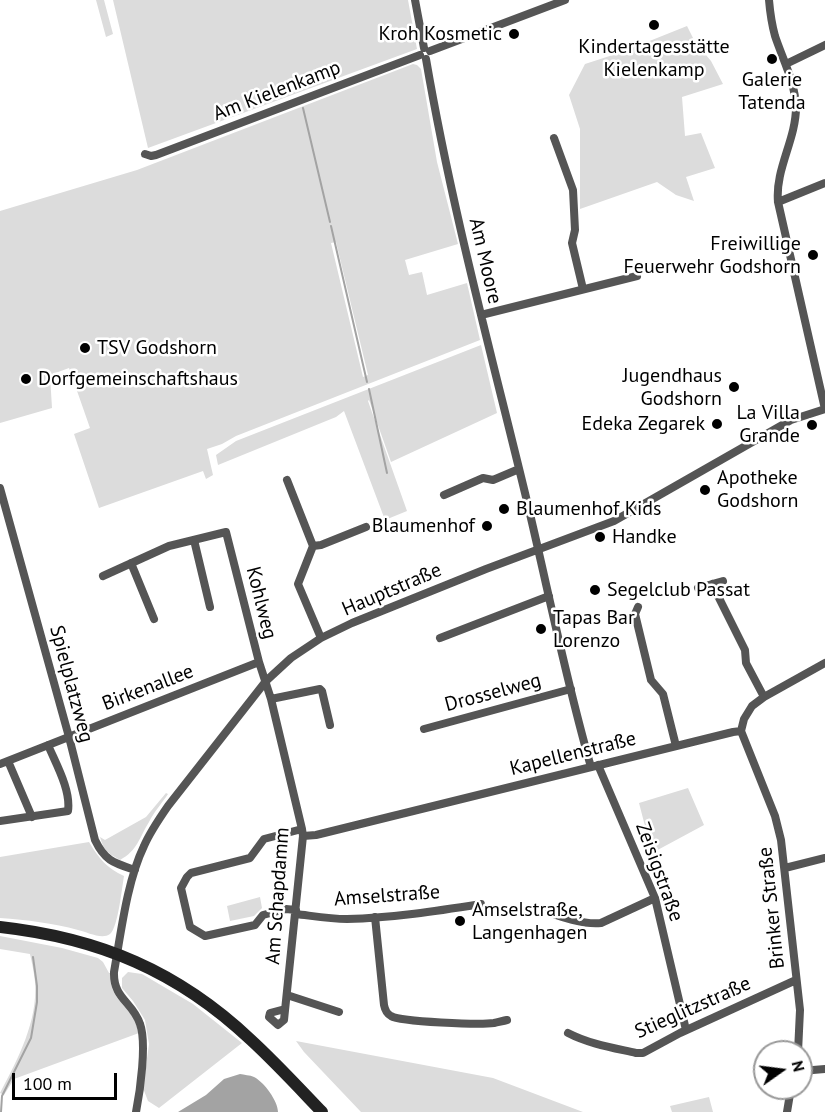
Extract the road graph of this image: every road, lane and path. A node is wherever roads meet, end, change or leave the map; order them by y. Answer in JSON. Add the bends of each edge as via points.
{"nodes":[{"id":1,"x":415,"y":0,"type":"edge"},
{"id":2,"x":565,"y":0,"type":"edge"},
{"id":3,"x":769,"y":0,"type":"edge"},
{"id":4,"x":825,"y":45,"type":"edge"},
{"id":5,"x":425,"y":53,"type":"junction"},
{"id":6,"x":786,"y":64,"type":"junction"},
{"id":7,"x":554,"y":138,"type":"dead end"},
{"id":8,"x":145,"y":154,"type":"dead end"},
{"id":9,"x":825,"y":183,"type":"edge"},
{"id":10,"x":778,"y":202,"type":"junction"},
{"id":11,"x":637,"y":276,"type":"dead end"},
{"id":12,"x":583,"y":289,"type":"junction"},
{"id":13,"x":481,"y":315,"type":"junction"},
{"id":14,"x":825,"y":409,"type":"edge"},
{"id":15,"x":519,"y":469,"type":"junction"},
{"id":16,"x":287,"y":480,"type":"dead end"},
{"id":17,"x":0,"y":488,"type":"edge"},
{"id":18,"x":444,"y":495,"type":"dead end"},
{"id":19,"x":366,"y":527,"type":"dead end"},
{"id":20,"x":194,"y":540,"type":"junction"},
{"id":21,"x":313,"y":546,"type":"junction"},
{"id":22,"x":539,"y":549,"type":"junction"},
{"id":23,"x":131,"y":563,"type":"junction"},
{"id":24,"x":103,"y":576,"type":"dead end"},
{"id":25,"x":723,"y":581,"type":"dead end"},
{"id":26,"x":712,"y":584,"type":"junction"},
{"id":27,"x":698,"y":588,"type":"dead end"},
{"id":28,"x":549,"y":596,"type":"junction"},
{"id":29,"x":210,"y":607,"type":"dead end"},
{"id":30,"x":638,"y":607,"type":"dead end"},
{"id":31,"x":154,"y":619,"type":"dead end"},
{"id":32,"x":321,"y":638,"type":"junction"},
{"id":33,"x":440,"y":638,"type":"dead end"},
{"id":34,"x":259,"y":662,"type":"junction"},
{"id":35,"x":825,"y":663,"type":"edge"},
{"id":36,"x":266,"y":681,"type":"junction"},
{"id":37,"x":571,"y":689,"type":"junction"},
{"id":38,"x":764,"y":697,"type":"junction"},
{"id":39,"x":271,"y":699,"type":"junction"},
{"id":40,"x":330,"y":725,"type":"dead end"},
{"id":41,"x":424,"y":729,"type":"dead end"},
{"id":42,"x":741,"y":731,"type":"junction"},
{"id":43,"x":69,"y":737,"type":"junction"},
{"id":44,"x":48,"y":745,"type":"junction"},
{"id":45,"x":676,"y":746,"type":"junction"},
{"id":46,"x":4,"y":763,"type":"edge"},
{"id":47,"x":595,"y":766,"type":"junction"},
{"id":48,"x":32,"y":817,"type":"junction"},
{"id":49,"x":0,"y":821,"type":"edge"},
{"id":50,"x":303,"y":833,"type":"junction"},
{"id":51,"x":825,"y":858,"type":"edge"},
{"id":52,"x":785,"y":868,"type":"junction"},
{"id":53,"x":135,"y":870,"type":"junction"},
{"id":54,"x":655,"y":898,"type":"junction"},
{"id":55,"x":481,"y":904,"type":"dead end"},
{"id":56,"x":544,"y":910,"type":"dead end"},
{"id":57,"x":296,"y":912,"type":"junction"},
{"id":58,"x":375,"y":917,"type":"junction"},
{"id":59,"x":0,"y":927,"type":"edge"},
{"id":60,"x":117,"y":954,"type":"junction"},
{"id":61,"x":796,"y":980,"type":"junction"},
{"id":62,"x":287,"y":995,"type":"junction"},
{"id":63,"x":285,"y":1009,"type":"dead end"},
{"id":64,"x":339,"y":1012,"type":"dead end"},
{"id":65,"x":507,"y":1020,"type":"dead end"},
{"id":66,"x":686,"y":1030,"type":"junction"},
{"id":67,"x":568,"y":1033,"type":"dead end"},
{"id":68,"x":799,"y":1040,"type":"edge"},
{"id":69,"x":136,"y":1112,"type":"edge"},
{"id":70,"x":322,"y":1112,"type":"edge"}],
"edges":[{"from":1,"to":5,"type":"street","name":"Am Moore"},
{"from":2,"to":5,"type":"street","name":"Am Kielenkamp"},
{"from":3,"to":6,"type":"street","via":[[775,36]]},
{"from":4,"to":6,"type":"street"},
{"from":5,"to":8,"type":"street","name":"Am Kielenkamp","via":[[156,155]]},
{"from":5,"to":13,"type":"street","name":"Am Moore","via":[[441,146]]},
{"from":6,"to":10,"type":"street","via":[[795,96],[795,125],[781,168]]},
{"from":7,"to":12,"type":"street","via":[[573,190],[572,243]]},
{"from":9,"to":10,"type":"street"},
{"from":10,"to":14,"type":"street"},
{"from":11,"to":12,"type":"street"},
{"from":12,"to":13,"type":"street"},
{"from":13,"to":15,"type":"street","name":"Am Moore"},
{"from":14,"to":22,"type":"street","name":"Hauptstraße","via":[[791,420],[614,521]]},
{"from":15,"to":18,"type":"street","via":[[493,480],[483,478]]},
{"from":15,"to":22,"type":"street","name":"Am Moore"},
{"from":16,"to":21,"type":"street"},
{"from":17,"to":43,"type":"street","name":"Spielplatzweg"},
{"from":19,"to":21,"type":"street"},
{"from":20,"to":23,"type":"street"},
{"from":20,"to":29,"type":"street"},
{"from":20,"to":34,"type":"street","name":"Kohlweg","via":[[226,532]]},
{"from":21,"to":32,"type":"street","via":[[298,584]]},
{"from":22,"to":28,"type":"street","name":"Am Moore"},
{"from":22,"to":32,"type":"street","name":"Hauptstraße"},
{"from":23,"to":24,"type":"street"},
{"from":23,"to":31,"type":"street"},
{"from":25,"to":26,"type":"street"},
{"from":26,"to":27,"type":"street"},
{"from":26,"to":38,"type":"street"},
{"from":28,"to":33,"type":"street"},
{"from":28,"to":37,"type":"street","name":"Am Moore"},
{"from":30,"to":45,"type":"street","via":[[634,614],[651,680],[663,694]]},
{"from":32,"to":36,"type":"street","name":"Hauptstraße"},
{"from":34,"to":36,"type":"street","name":"Kohlweg"},
{"from":34,"to":43,"type":"street","name":"Birkenallee"},
{"from":35,"to":38,"type":"street"},
{"from":36,"to":39,"type":"street","name":"Am Schapdamm"},
{"from":36,"to":53,"type":"street","name":"Hauptstraße","via":[[162,816],[143,846]]},
{"from":37,"to":41,"type":"street","name":"Drosselweg"},
{"from":37,"to":47,"type":"street","name":"Am Moore"},
{"from":38,"to":42,"type":"street","via":[[752,706]]},
{"from":39,"to":40,"type":"street","via":[[320,689]]},
{"from":39,"to":50,"type":"street","name":"Am Schapdamm"},
{"from":42,"to":45,"type":"street","name":"Kapellenstraße"},
{"from":42,"to":52,"type":"street","name":"Brinker Straße","via":[[776,816]]},
{"from":43,"to":44,"type":"street","name":"Birkenallee"},
{"from":43,"to":53,"type":"street","name":"Spielplatzweg","via":[[100,851],[107,859]]},
{"from":44,"to":46,"type":"street","name":"Birkenallee"},
{"from":44,"to":48,"type":"street","via":[[67,791],[69,807],[68,811]]},
{"from":45,"to":47,"type":"street","name":"Kapellenstraße"},
{"from":46,"to":48,"type":"street","name":"Birkenallee"},
{"from":47,"to":50,"type":"street","name":"Kapellenstraße","via":[[316,835]]},
{"from":47,"to":54,"type":"street","name":"Zeisigstraße"},
{"from":48,"to":49,"type":"street"},
{"from":50,"to":57,"type":"street","name":"Am Schapdamm"},
{"from":50,"to":57,"type":"street","name":"Kapellenstraße","via":[[264,839],[250,858],[191,873],[181,888],[190,927],[205,936],[255,925],[263,915],[286,909]]},
{"from":51,"to":52,"type":"street"},
{"from":52,"to":61,"type":"street","name":"Brinker Straße"},
{"from":53,"to":60,"type":"street","name":"Hauptstraße"},
{"from":54,"to":56,"type":"street","via":[[593,924]]},
{"from":54,"to":66,"type":"street","name":"Zeisigstraße"},
{"from":55,"to":58,"type":"street","name":"Amselstraße"},
{"from":57,"to":58,"type":"street","name":"Amselstraße","via":[[337,918]]},
{"from":57,"to":62,"type":"street","name":"Am Schapdamm"},
{"from":58,"to":65,"type":"street","via":[[384,1005],[391,1016],[436,1022]]},
{"from":59,"to":60,"type":"street","via":[[64,938]]},
{"from":60,"to":69,"type":"street","name":"Hauptstraße","via":[[116,989],[134,1013],[143,1037]]},
{"from":60,"to":70,"type":"street","via":[[188,990],[226,1018]]},
{"from":61,"to":66,"type":"street","name":"Stieglitzstraße"},
{"from":61,"to":68,"type":"street","name":"Brinker Straße"},
{"from":62,"to":63,"type":"street","name":"Am Schapdamm"},
{"from":62,"to":64,"type":"street"},
{"from":66,"to":67,"type":"street","name":"Stieglitzstraße","via":[[643,1053]]}]}
